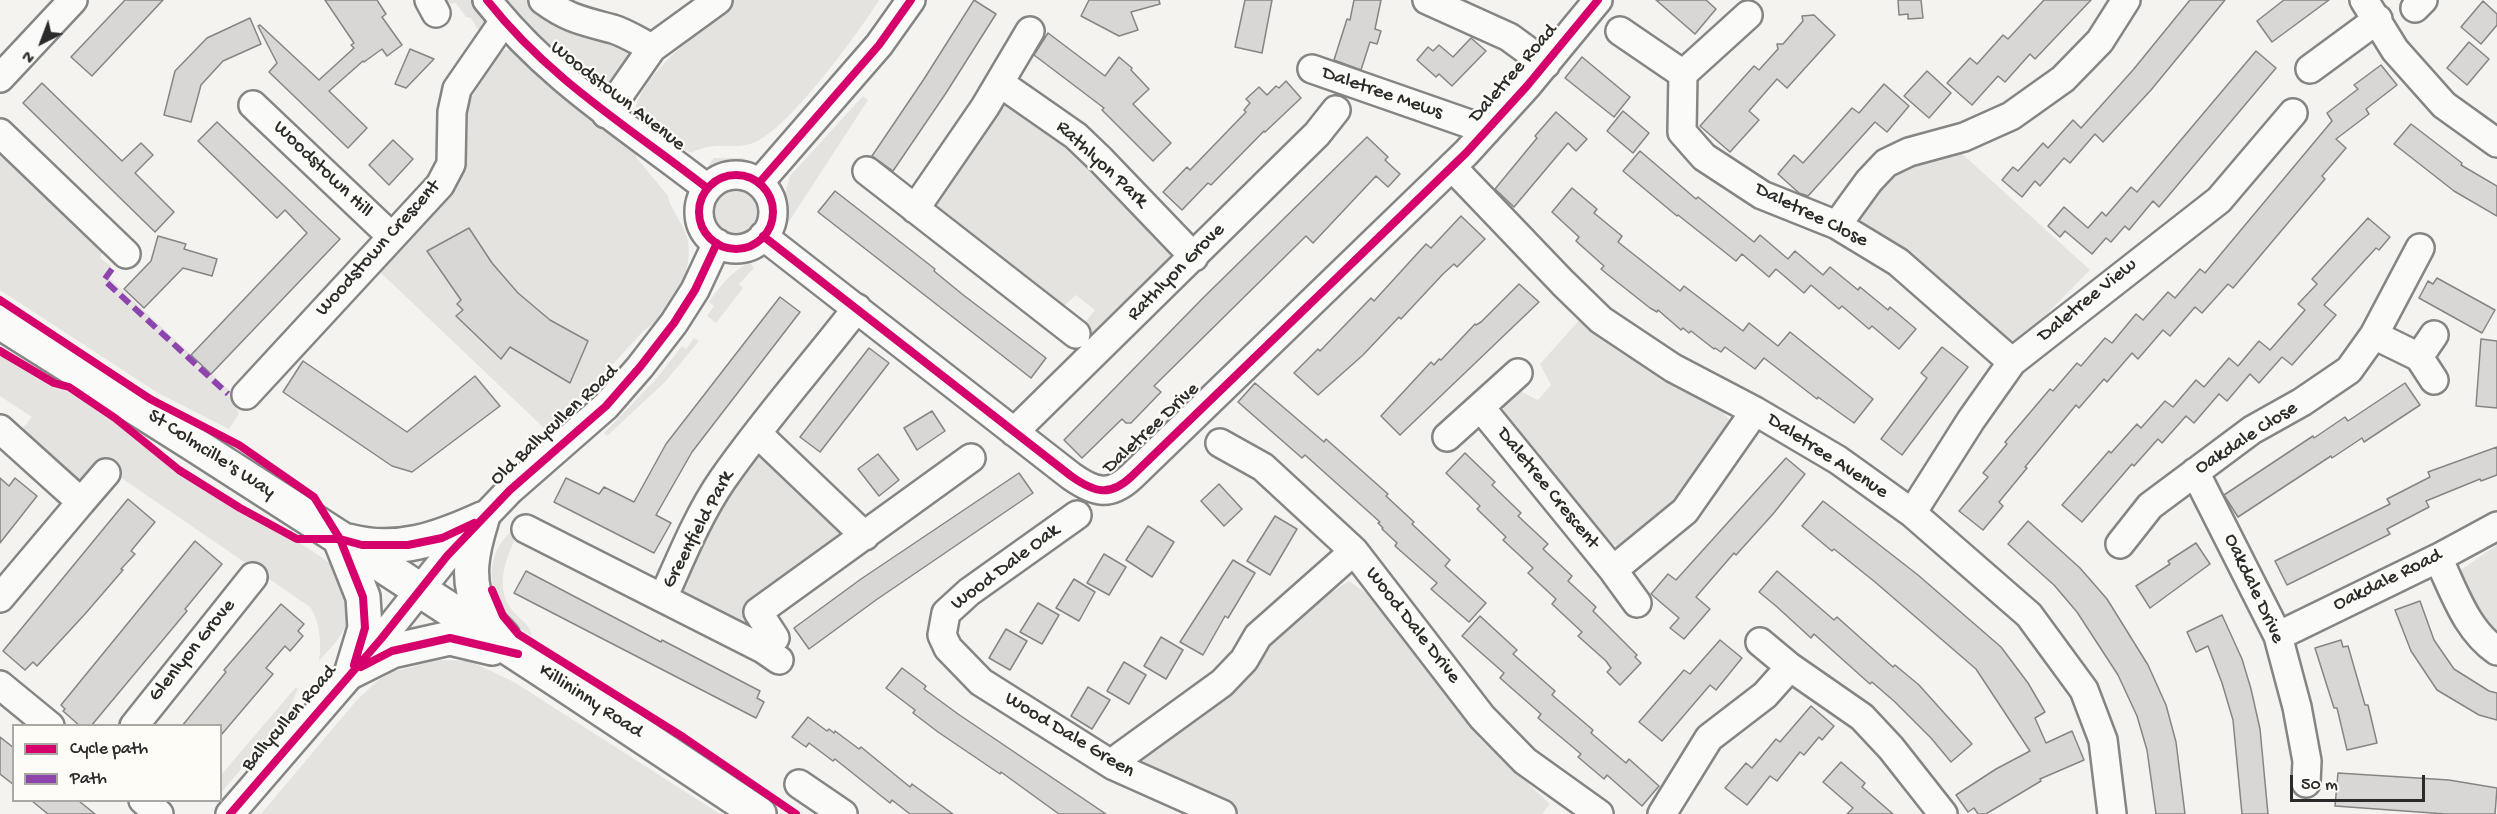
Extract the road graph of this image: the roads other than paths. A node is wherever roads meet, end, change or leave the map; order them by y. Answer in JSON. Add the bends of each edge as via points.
{"nodes":[{"id":1,"x":73,"y":0,"type":"edge"},
{"id":2,"x":487,"y":0,"type":"edge"},
{"id":3,"x":543,"y":0,"type":"edge"},
{"id":4,"x":718,"y":0,"type":"edge"},
{"id":5,"x":910,"y":0,"type":"edge"},
{"id":6,"x":1426,"y":0,"type":"edge"},
{"id":7,"x":1598,"y":0,"type":"edge"},
{"id":8,"x":2126,"y":0,"type":"edge"},
{"id":9,"x":2371,"y":10,"type":"edge"},
{"id":10,"x":1748,"y":15,"type":"dead end"},
{"id":11,"x":504,"y":21,"type":"junction"},
{"id":12,"x":1030,"y":31,"type":"dead end"},
{"id":13,"x":1620,"y":31,"type":"dead end"},
{"id":14,"x":652,"y":48,"type":"junction"},
{"id":15,"x":1545,"y":64,"type":"junction"},
{"id":16,"x":1312,"y":69,"type":"dead end"},
{"id":17,"x":2310,"y":69,"type":"dead end"},
{"id":18,"x":1683,"y":74,"type":"junction"},
{"id":19,"x":0,"y":78,"type":"edge"},
{"id":20,"x":1000,"y":83,"type":"junction"},
{"id":21,"x":253,"y":105,"type":"dead end"},
{"id":22,"x":1336,"y":110,"type":"dead end"},
{"id":23,"x":2293,"y":113,"type":"dead end"},
{"id":24,"x":606,"y":114,"type":"junction"},
{"id":25,"x":1487,"y":130,"type":"junction"},
{"id":26,"x":0,"y":133,"type":"edge"},
{"id":27,"x":2497,"y":143,"type":"edge"},
{"id":28,"x":1452,"y":167,"type":"junction"},
{"id":29,"x":867,"y":171,"type":"dead end"},
{"id":30,"x":759,"y":183,"type":"junction"},
{"id":31,"x":707,"y":188,"type":"junction"},
{"id":32,"x":915,"y":209,"type":"junction"},
{"id":33,"x":1837,"y":225,"type":"junction"},
{"id":34,"x":392,"y":236,"type":"junction"},
{"id":35,"x":763,"y":236,"type":"junction"},
{"id":36,"x":717,"y":243,"type":"junction"},
{"id":37,"x":2420,"y":248,"type":"dead end"},
{"id":38,"x":126,"y":254,"type":"dead end"},
{"id":39,"x":1194,"y":257,"type":"junction"},
{"id":40,"x":857,"y":309,"type":"junction"},
{"id":41,"x":0,"y":322,"type":"edge"},
{"id":42,"x":1076,"y":334,"type":"dead end"},
{"id":43,"x":2374,"y":335,"type":"junction"},
{"id":44,"x":2012,"y":362,"type":"junction"},
{"id":45,"x":1518,"y":373,"type":"dead end"},
{"id":46,"x":2434,"y":380,"type":"dead end"},
{"id":47,"x":246,"y":395,"type":"dead end"},
{"id":48,"x":1481,"y":408,"type":"junction"},
{"id":49,"x":1755,"y":411,"type":"junction"},
{"id":50,"x":2,"y":419,"type":"edge"},
{"id":51,"x":1014,"y":432,"type":"junction"},
{"id":52,"x":758,"y":434,"type":"junction"},
{"id":53,"x":1447,"y":437,"type":"dead end"},
{"id":54,"x":1220,"y":442,"type":"dead end"},
{"id":55,"x":971,"y":458,"type":"dead end"},
{"id":56,"x":2195,"y":472,"type":"junction"},
{"id":57,"x":106,"y":473,"type":"dead end"},
{"id":58,"x":81,"y":502,"type":"junction"},
{"id":59,"x":1912,"y":513,"type":"junction"},
{"id":60,"x":1077,"y":515,"type":"dead end"},
{"id":61,"x":482,"y":519,"type":"junction"},
{"id":62,"x":2497,"y":526,"type":"edge"},
{"id":63,"x":526,"y":529,"type":"dead end"},
{"id":64,"x":865,"y":536,"type":"junction"},
{"id":65,"x":340,"y":539,"type":"junction"},
{"id":66,"x":2120,"y":544,"type":"dead end"},
{"id":67,"x":1354,"y":551,"type":"junction"},
{"id":68,"x":2438,"y":558,"type":"junction"},
{"id":69,"x":1613,"y":570,"type":"junction"},
{"id":70,"x":253,"y":577,"type":"dead end"},
{"id":71,"x":420,"y":590,"type":"junction"},
{"id":72,"x":0,"y":598,"type":"edge"},
{"id":73,"x":663,"y":598,"type":"junction"},
{"id":74,"x":1637,"y":603,"type":"dead end"},
{"id":75,"x":942,"y":628,"type":"joint"},
{"id":76,"x":2278,"y":636,"type":"junction"},
{"id":77,"x":1760,"y":642,"type":"dead end"},
{"id":78,"x":2497,"y":651,"type":"edge"},
{"id":79,"x":518,"y":654,"type":"junction"},
{"id":80,"x":1790,"y":667,"type":"junction"},
{"id":81,"x":352,"y":671,"type":"junction"},
{"id":82,"x":0,"y":685,"type":"edge"},
{"id":83,"x":48,"y":724,"type":"edge"},
{"id":84,"x":136,"y":724,"type":"edge"},
{"id":85,"x":1114,"y":766,"type":"junction"},
{"id":86,"x":2306,"y":783,"type":"dead end"},
{"id":87,"x":799,"y":784,"type":"dead end"},
{"id":88,"x":144,"y":802,"type":"edge"},
{"id":89,"x":159,"y":814,"type":"edge"},
{"id":90,"x":230,"y":814,"type":"edge"},
{"id":91,"x":759,"y":814,"type":"edge"},
{"id":92,"x":843,"y":814,"type":"edge"},
{"id":93,"x":1222,"y":814,"type":"edge"},
{"id":94,"x":1599,"y":814,"type":"edge"},
{"id":95,"x":1662,"y":814,"type":"edge"},
{"id":96,"x":1943,"y":814,"type":"edge"},
{"id":97,"x":2112,"y":814,"type":"edge"}],
"edges":[{"from":1,"to":19,"type":"street"},
{"from":2,"to":11,"type":"street","name":"Woodstown Avenue"},
{"from":3,"to":14,"type":"street","via":[[560,13],[615,30]]},
{"from":4,"to":14,"type":"street"},
{"from":5,"to":30,"type":"street","via":[[879,45]]},
{"from":6,"to":15,"type":"street","via":[[1509,37]]},
{"from":7,"to":15,"type":"street","name":"Daletree Road"},
{"from":8,"to":33,"type":"street","via":[[2100,41],[2063,80],[2011,116],[1964,137],[1909,152],[1886,163]]},
{"from":9,"to":17,"type":"street"},
{"from":9,"to":27,"type":"street","via":[[2395,50],[2444,105]]},
{"from":10,"to":18,"type":"street"},
{"from":11,"to":24,"type":"street","name":"Woodstown Avenue","via":[[553,72]]},
{"from":11,"to":34,"type":"street","name":"Woodstown Crescent","via":[[457,89],[452,112],[451,164],[440,185]]},
{"from":12,"to":20,"type":"street"},
{"from":13,"to":18,"type":"street"},
{"from":14,"to":24,"type":"street"},
{"from":15,"to":25,"type":"street","name":"Daletree Road"},
{"from":16,"to":25,"type":"street","name":"Daletree Mews"},
{"from":18,"to":33,"type":"street","name":"Daletree Close","via":[[1682,132],[1704,157],[1762,195]]},
{"from":20,"to":32,"type":"street"},
{"from":20,"to":39,"type":"street","name":"Rathlyon Park","via":[[1076,136]]},
{"from":21,"to":34,"type":"street","name":"Woodstown Hill"},
{"from":22,"to":39,"type":"street","name":"Rathlyon Grove","via":[[1317,134]]},
{"from":23,"to":44,"type":"street","name":"Daletree View","via":[[2219,200]]},
{"from":24,"to":31,"type":"street","name":"Woodstown Avenue"},
{"from":25,"to":28,"type":"street","name":"Daletree Road"},
{"from":26,"to":38,"type":"street"},
{"from":28,"to":49,"type":"street","name":"Daletree Avenue","via":[[1601,320],[1673,368]]},
{"from":28,"to":51,"type":"street","name":"Daletree Drive","via":[[1124,483],[1102,491],[1085,486]]},
{"from":29,"to":32,"type":"street"},
{"from":30,"to":31,"type":"street","via":[[749,177],[726,176]]},
{"from":30,"to":35,"type":"street","via":[[773,212]]},
{"from":31,"to":36,"type":"street","via":[[701,199],[700,224]]},
{"from":32,"to":42,"type":"street"},
{"from":33,"to":44,"type":"street","name":"Daletree Close","via":[[1899,262]]},
{"from":34,"to":47,"type":"street","name":"Woodstown Crescent"},
{"from":35,"to":36,"type":"street","via":[[739,249]]},
{"from":35,"to":40,"type":"street","name":"Daletree Drive"},
{"from":36,"to":61,"type":"street","name":"Old Ballycullen Road","via":[[695,290],[640,367],[606,406]]},
{"from":37,"to":43,"type":"street","name":"Oakdale Close"},
{"from":39,"to":51,"type":"street","name":"Rathlyon Grove"},
{"from":40,"to":51,"type":"street","name":"Daletree Drive"},
{"from":40,"to":52,"type":"street","name":"Greenfield Park"},
{"from":41,"to":65,"type":"main road","name":"St Colmcille's Way"},
{"from":43,"to":46,"type":"street","via":[[2427,346]]},
{"from":43,"to":56,"type":"street","name":"Oakdale Close","via":[[2349,370],[2252,430]]},
{"from":44,"to":59,"type":"street","name":"Daletree View"},
{"from":45,"to":48,"type":"street"},
{"from":48,"to":53,"type":"street"},
{"from":48,"to":69,"type":"street","name":"Daletree Crescent"},
{"from":49,"to":59,"type":"street","name":"Daletree Avenue","via":[[1839,460]]},
{"from":49,"to":69,"type":"street","via":[[1685,511]]},
{"from":50,"to":58,"type":"street"},
{"from":52,"to":64,"type":"street"},
{"from":52,"to":73,"type":"street","name":"Greenfield Park","via":[[722,480]]},
{"from":54,"to":67,"type":"street","name":"Wood Dale Drive","via":[[1263,467]]},
{"from":55,"to":64,"type":"street","name":"Greenfield Park"},
{"from":56,"to":66,"type":"street","name":"Oakdale Close","via":[[2150,506]]},
{"from":56,"to":76,"type":"street","name":"Oakdale Drive"},
{"from":57,"to":58,"type":"street"},
{"from":58,"to":72,"type":"street"},
{"from":59,"to":97,"type":"street","name":"Daletree Avenue","via":[[2029,615],[2084,690],[2103,740]]},
{"from":60,"to":75,"type":"street","name":"Wood Dale Oak","via":[[969,592],[946,614]]},
{"from":61,"to":65,"type":"main road","via":[[442,538],[408,545],[362,545]]},
{"from":61,"to":71,"type":"street","name":"Old Ballycullen Road"},
{"from":61,"to":79,"type":"main road","via":[[472,551],[472,587],[482,613]]},
{"from":62,"to":68,"type":"street","name":"Oakdale Road"},
{"from":63,"to":73,"type":"street","name":"Greenfield Park"},
{"from":64,"to":73,"type":"street","name":"Greenfield Park","via":[[758,612],[777,649],[763,649]]},
{"from":65,"to":71,"type":"main road","name":"St Colmcille's Way"},
{"from":65,"to":81,"type":"main road","via":[[363,597],[364,628]]},
{"from":67,"to":85,"type":"street","via":[[1258,636],[1244,660],[1222,683],[1120,757]]},
{"from":67,"to":94,"type":"street","name":"Wood Dale Drive","via":[[1482,717],[1526,761]]},
{"from":68,"to":76,"type":"street","name":"Oakdale Road"},
{"from":68,"to":78,"type":"street","via":[[2471,626]]},
{"from":69,"to":74,"type":"street","name":"Daletree Crescent"},
{"from":70,"to":84,"type":"street","name":"Glenlyon Grove"},
{"from":71,"to":79,"type":"main road","name":"Killininny Road"},
{"from":71,"to":81,"type":"street","name":"Ballycullen Road"},
{"from":75,"to":85,"type":"street","name":"Wood Dale Green","via":[[948,648],[981,682]]},
{"from":76,"to":86,"type":"street","name":"Oakdale Drive","via":[[2297,707],[2307,761]]},
{"from":77,"to":80,"type":"street"},
{"from":79,"to":81,"type":"main road","via":[[450,638],[392,651]]},
{"from":79,"to":91,"type":"main road","name":"Killininny Road"},
{"from":80,"to":95,"type":"street","via":[[1765,695],[1709,738]]},
{"from":80,"to":96,"type":"street","via":[[1862,717],[1891,747]]},
{"from":81,"to":90,"type":"street","name":"Ballycullen Road"},
{"from":82,"to":83,"type":"street"},
{"from":85,"to":93,"type":"street","name":"Wood Dale Green"},
{"from":87,"to":92,"type":"street"},
{"from":88,"to":89,"type":"street"}]}
